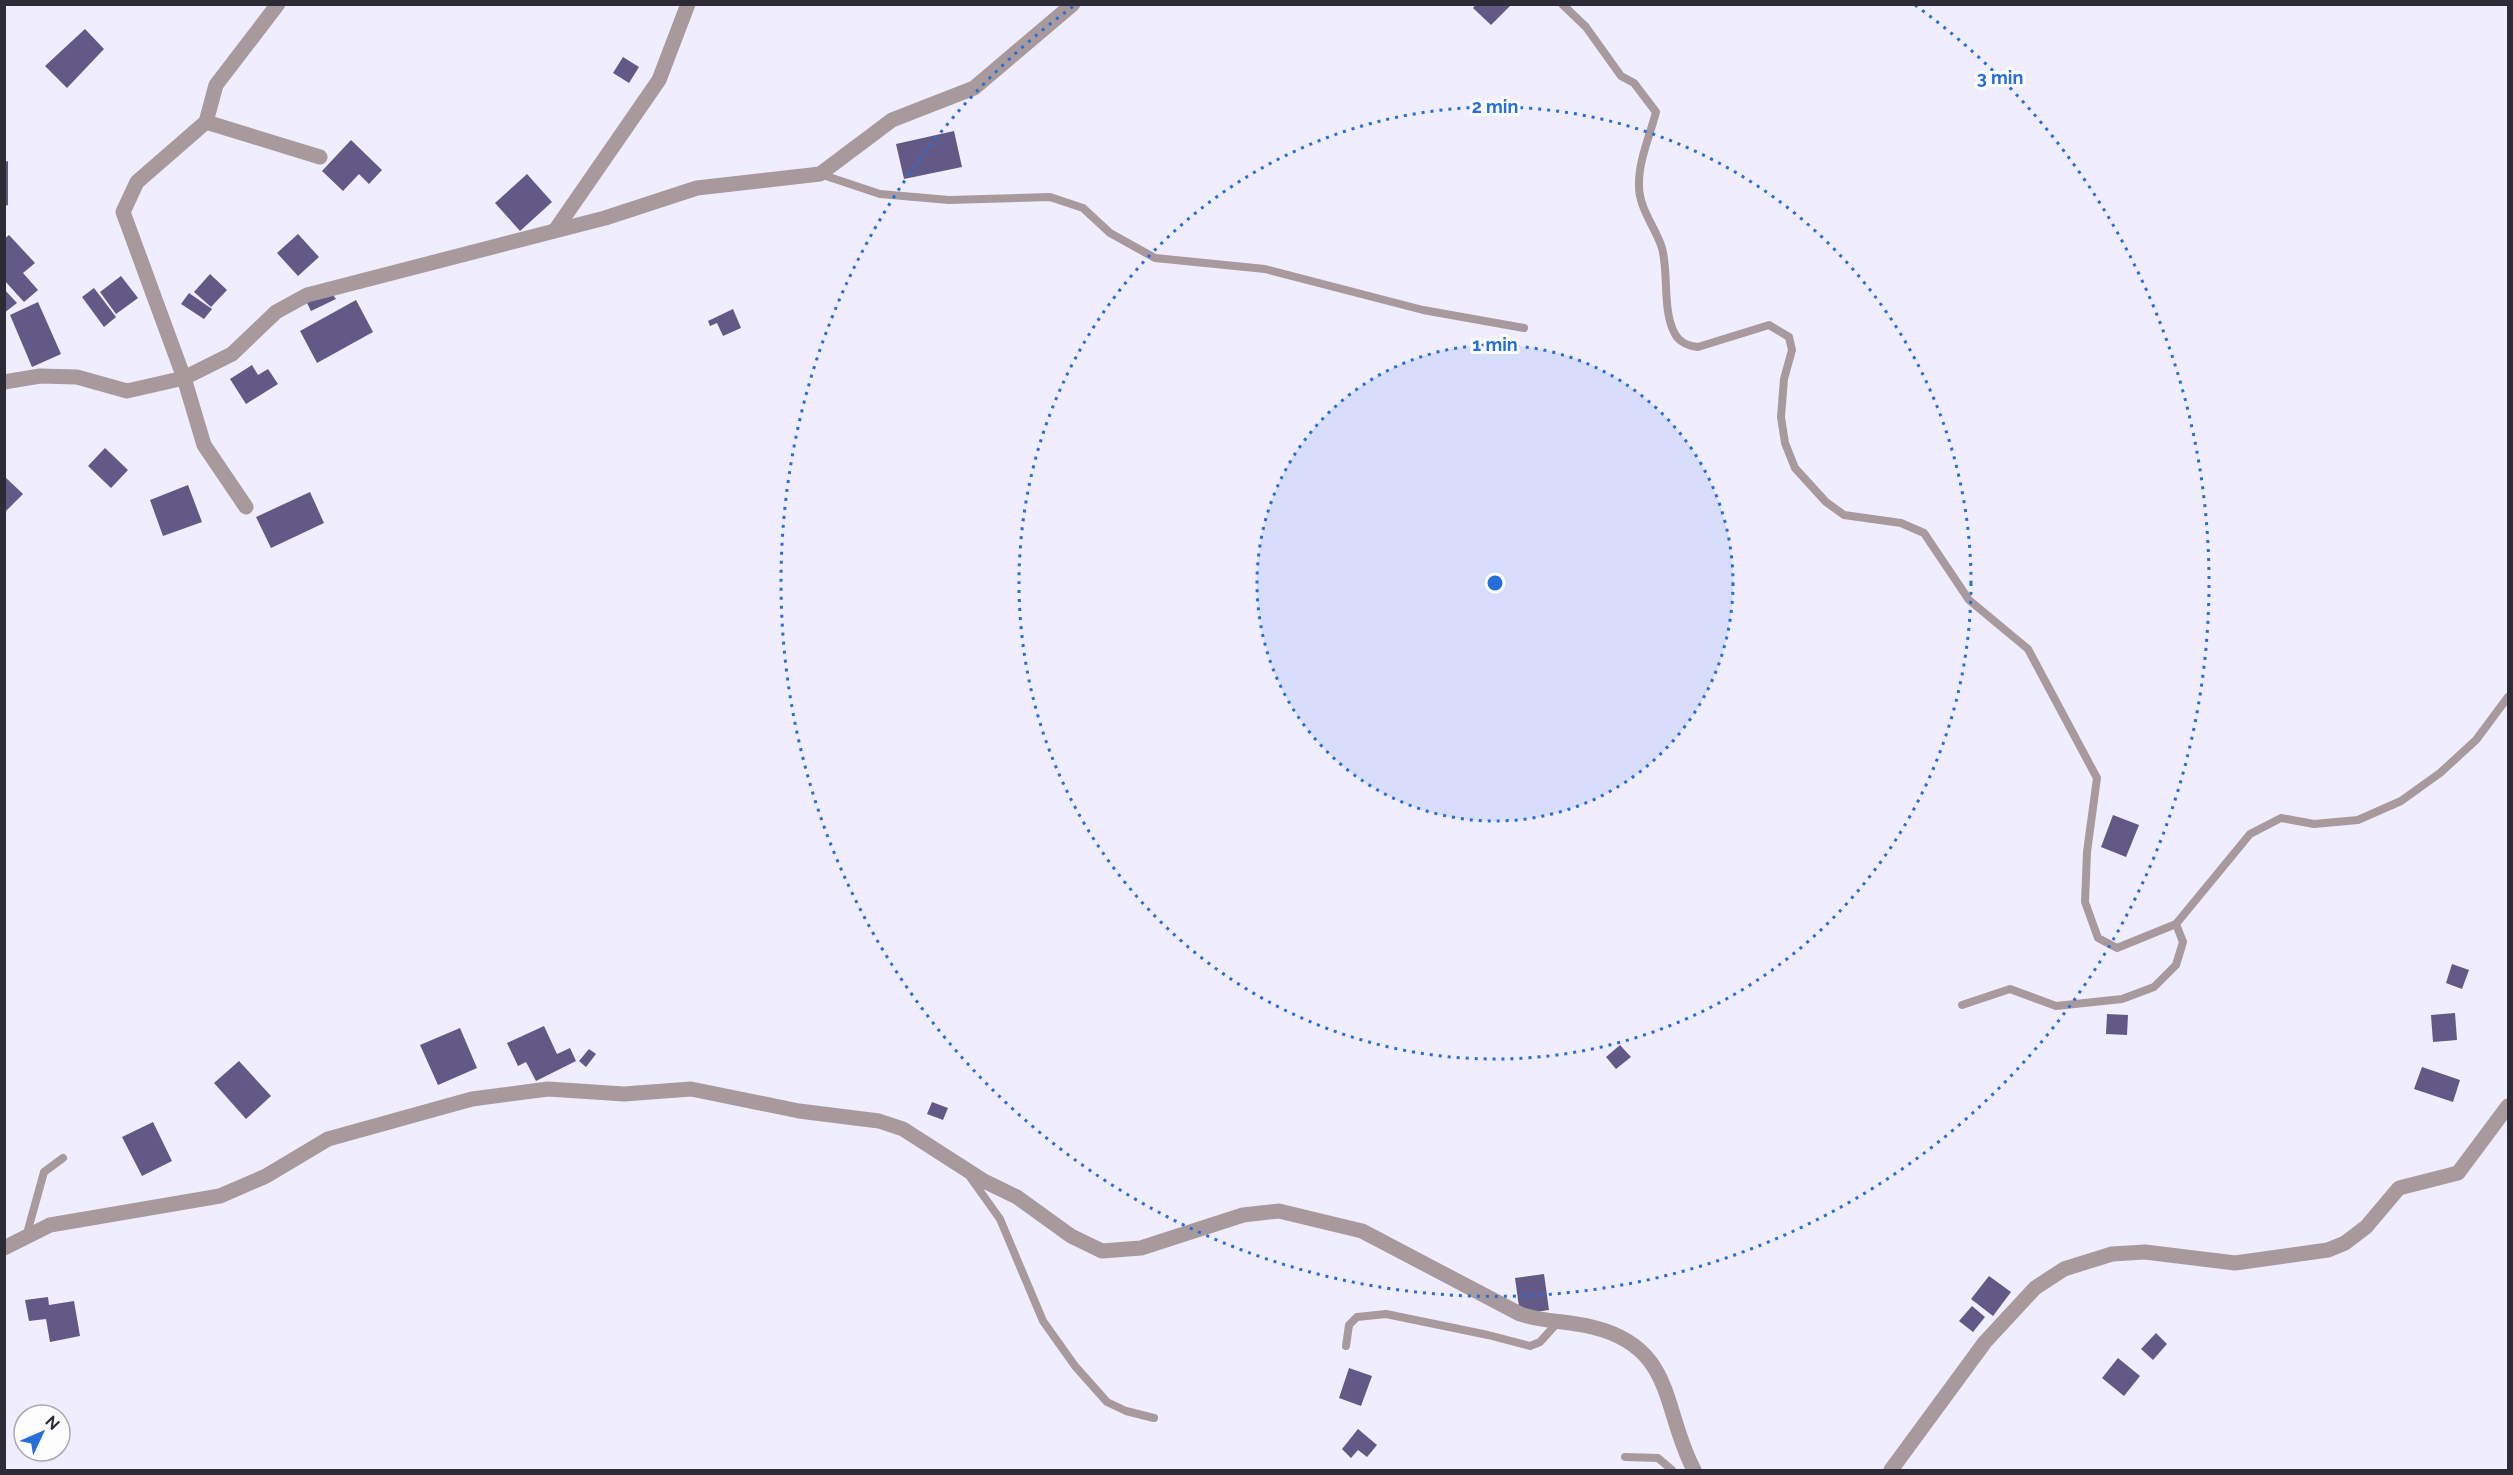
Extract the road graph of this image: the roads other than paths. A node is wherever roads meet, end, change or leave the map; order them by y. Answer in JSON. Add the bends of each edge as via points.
{"nodes":[{"id":1,"x":278,"y":4,"type":"edge"},
{"id":2,"x":688,"y":4,"type":"edge"},
{"id":3,"x":1073,"y":4,"type":"edge"},
{"id":4,"x":1562,"y":4,"type":"edge"},
{"id":5,"x":206,"y":122,"type":"junction"},
{"id":6,"x":320,"y":157,"type":"dead end"},
{"id":7,"x":820,"y":174,"type":"junction"},
{"id":8,"x":556,"y":229,"type":"junction"},
{"id":9,"x":1524,"y":328,"type":"dead end"},
{"id":10,"x":184,"y":378,"type":"junction"},
{"id":11,"x":4,"y":382,"type":"edge"},
{"id":12,"x":246,"y":507,"type":"dead end"},
{"id":13,"x":2508,"y":697,"type":"edge"},
{"id":14,"x":2176,"y":924,"type":"junction"},
{"id":15,"x":1962,"y":1005,"type":"dead end"},
{"id":16,"x":2508,"y":1106,"type":"edge"},
{"id":17,"x":63,"y":1158,"type":"dead end"},
{"id":18,"x":965,"y":1169,"type":"junction"},
{"id":19,"x":26,"y":1237,"type":"junction"},
{"id":20,"x":4,"y":1248,"type":"edge"},
{"id":21,"x":1558,"y":1322,"type":"junction"},
{"id":22,"x":1346,"y":1346,"type":"dead end"},
{"id":23,"x":1154,"y":1418,"type":"dead end"},
{"id":24,"x":1625,"y":1457,"type":"dead end"},
{"id":25,"x":1672,"y":1470,"type":"edge"},
{"id":26,"x":1694,"y":1470,"type":"edge"},
{"id":27,"x":1891,"y":1470,"type":"edge"}],
"edges":[{"from":1,"to":5,"type":"street","via":[[216,85]]},
{"from":2,"to":8,"type":"street","via":[[659,80]]},
{"from":3,"to":7,"type":"street","via":[[974,88],[892,120]]},
{"from":4,"to":14,"type":"lane","via":[[1586,27],[1621,76],[1634,83],[1656,112],[1639,186],[1644,210],[1661,247],[1668,279],[1668,314],[1675,335],[1689,346],[1698,347],[1768,325],[1789,337],[1792,350],[1784,379],[1781,417],[1785,443],[1795,468],[1826,502],[1844,515],[1901,523],[1924,533],[1969,600],[2028,649],[2097,778],[2086,852],[2085,902],[2098,938],[2116,948]]},
{"from":5,"to":6,"type":"street"},
{"from":5,"to":10,"type":"street","via":[[137,183],[123,212]]},
{"from":7,"to":8,"type":"street","via":[[696,188],[605,218]]},
{"from":7,"to":9,"type":"lane","via":[[880,194],[949,200],[1050,197],[1083,208],[1110,233],[1155,258],[1265,269],[1423,310]]},
{"from":8,"to":10,"type":"street","via":[[307,295],[276,312],[232,354]]},
{"from":10,"to":11,"type":"street","via":[[127,391],[77,377],[40,376]]},
{"from":10,"to":12,"type":"street","via":[[204,445]]},
{"from":13,"to":14,"type":"lane","via":[[2476,740],[2440,773],[2400,801],[2358,820],[2314,824],[2281,818],[2250,834]]},
{"from":14,"to":15,"type":"lane","via":[[2183,942],[2176,965],[2154,987],[2121,999],[2056,1006],[2010,989]]},
{"from":16,"to":27,"type":"street","via":[[2458,1173],[2399,1188],[2366,1227],[2328,1250],[2235,1263],[2145,1252],[2112,1254],[2064,1269],[2035,1288],[1984,1342]]},
{"from":17,"to":19,"type":"lane","via":[[44,1172]]},
{"from":18,"to":19,"type":"street","via":[[903,1130],[879,1121],[799,1111],[691,1089],[624,1094],[548,1089],[472,1099],[327,1139],[266,1176],[220,1196],[50,1225]]},
{"from":18,"to":21,"type":"street","via":[[1017,1197],[1071,1236],[1102,1251],[1141,1248],[1243,1215],[1279,1211],[1362,1231],[1520,1314]]},
{"from":18,"to":23,"type":"lane","via":[[1000,1219],[1043,1321],[1075,1366],[1107,1402]]},
{"from":19,"to":20,"type":"street"},
{"from":21,"to":22,"type":"lane","via":[[1530,1347],[1386,1314],[1356,1317],[1349,1325]]},
{"from":21,"to":26,"type":"street","via":[[1593,1327],[1638,1347],[1663,1379]]},
{"from":24,"to":25,"type":"lane","via":[[1658,1458]]}]}
